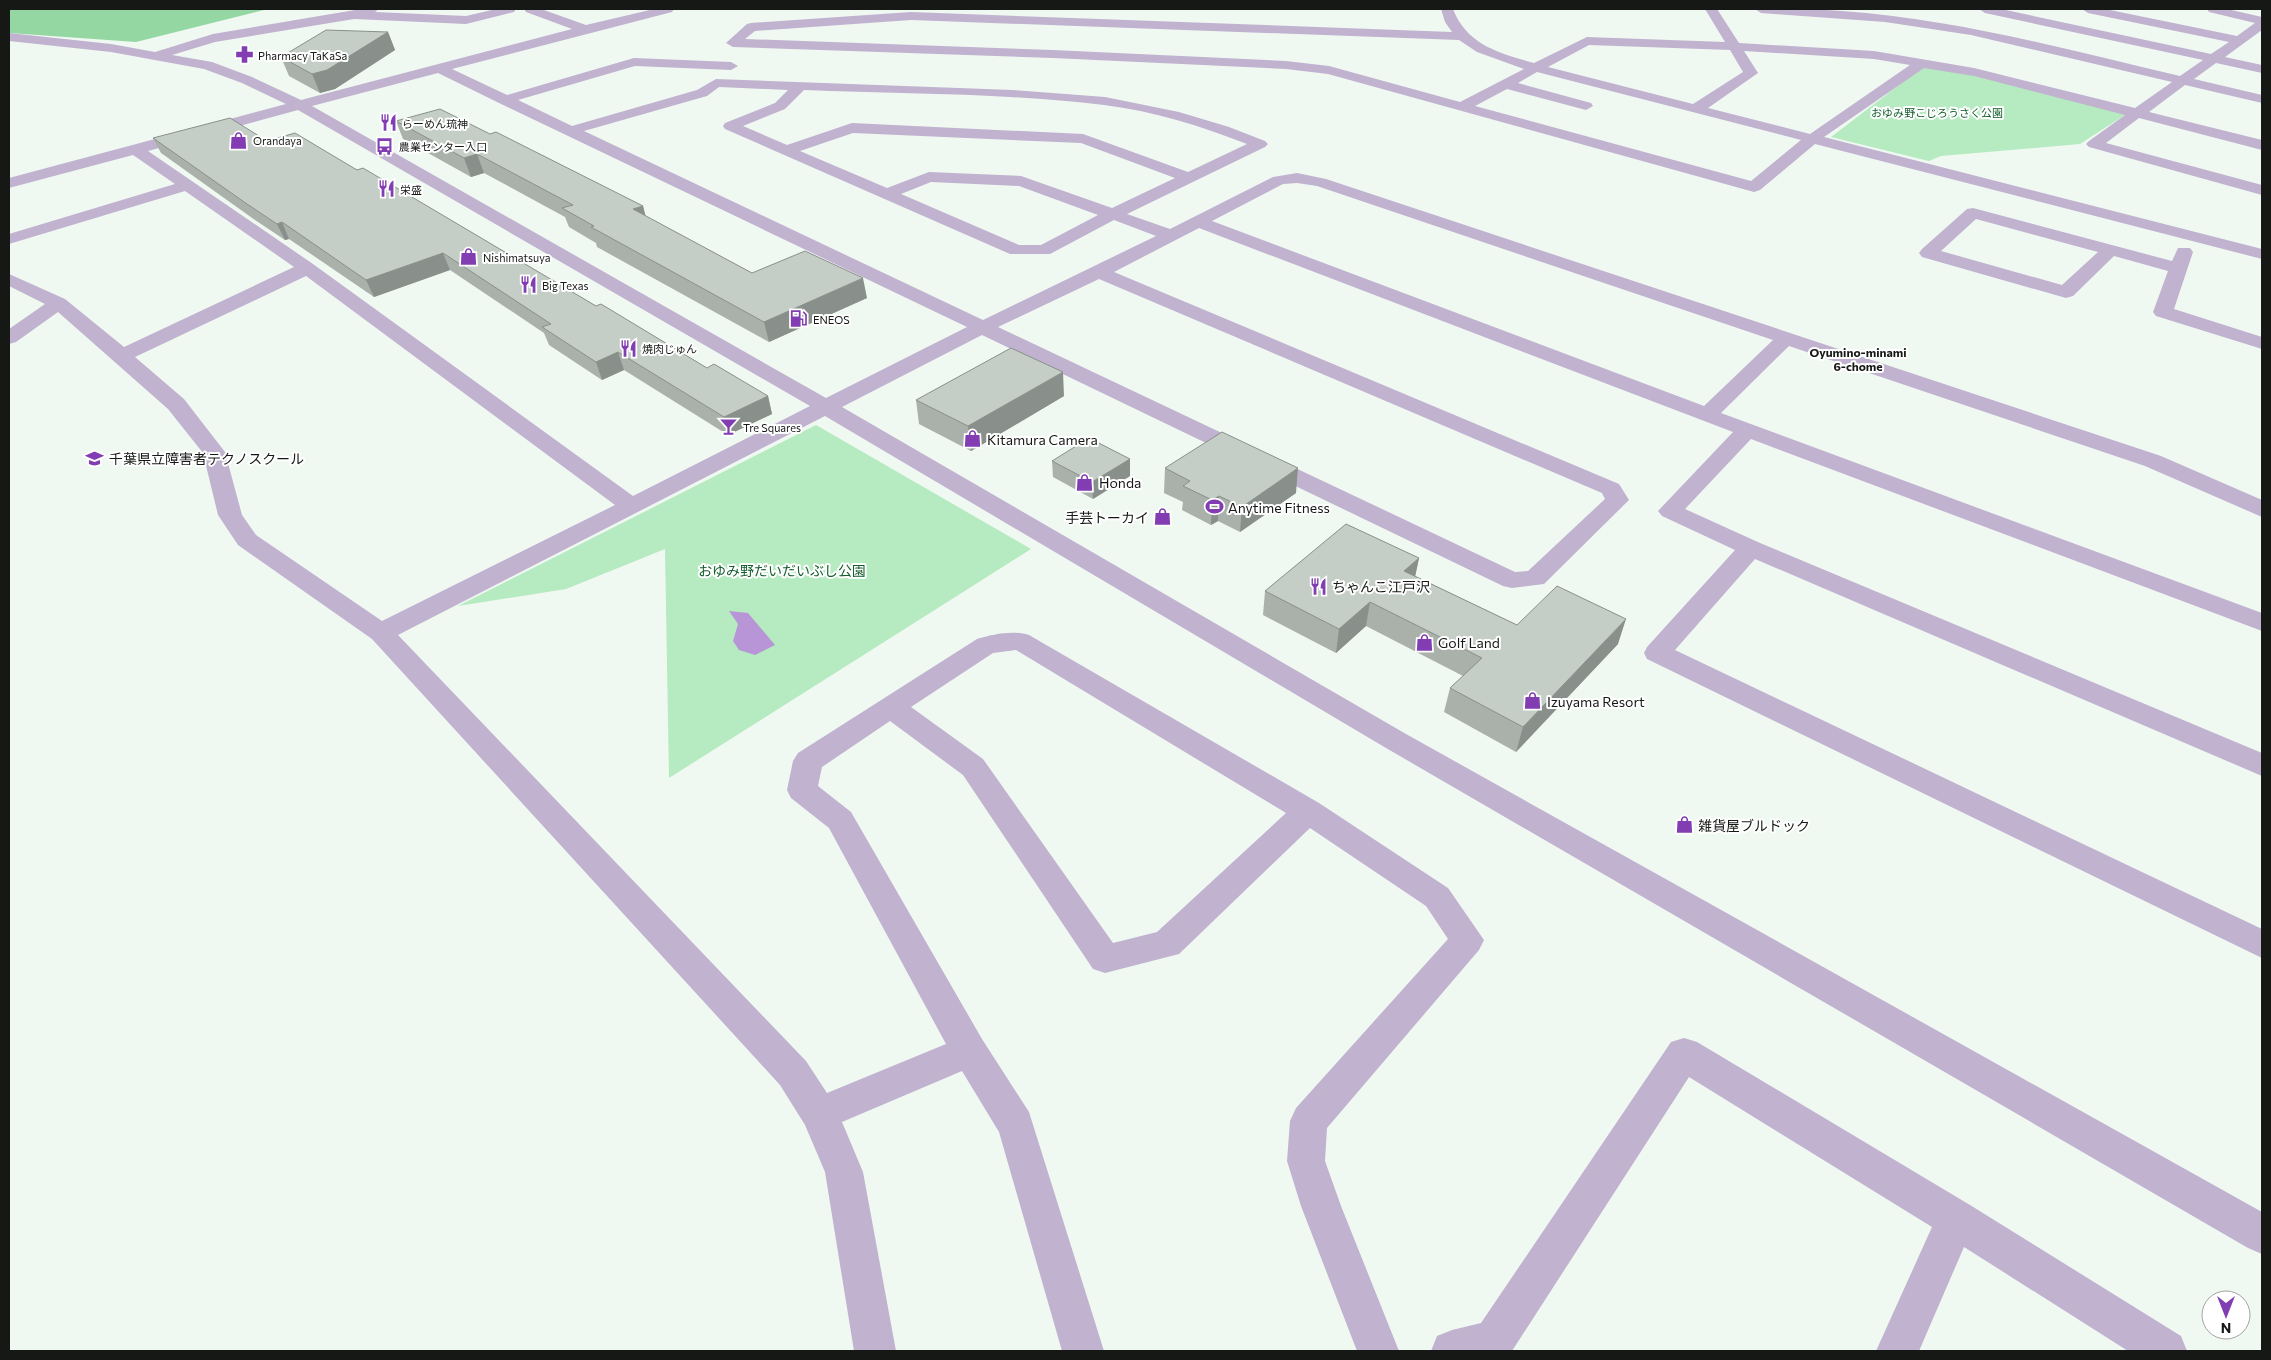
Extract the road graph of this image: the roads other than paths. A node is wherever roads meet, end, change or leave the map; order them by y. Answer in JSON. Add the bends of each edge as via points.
{"nodes":[{"id":1,"x":373,"y":9,"type":"edge"},
{"id":2,"x":510,"y":9,"type":"edge"},
{"id":3,"x":530,"y":9,"type":"edge"},
{"id":4,"x":668,"y":9,"type":"edge"},
{"id":5,"x":1076,"y":9,"type":"edge"},
{"id":6,"x":1447,"y":9,"type":"edge"},
{"id":7,"x":1712,"y":9,"type":"edge"},
{"id":8,"x":1761,"y":9,"type":"edge"},
{"id":9,"x":1985,"y":9,"type":"edge"},
{"id":10,"x":2088,"y":9,"type":"edge"},
{"id":11,"x":2213,"y":9,"type":"edge"},
{"id":12,"x":2017,"y":11,"type":"edge"},
{"id":13,"x":354,"y":15,"type":"junction"},
{"id":14,"x":1069,"y":22,"type":"junction"},
{"id":15,"x":2262,"y":22,"type":"edge"},
{"id":16,"x":585,"y":29,"type":"junction"},
{"id":17,"x":1461,"y":36,"type":"junction"},
{"id":18,"x":9,"y":37,"type":"edge"},
{"id":19,"x":2239,"y":40,"type":"junction"},
{"id":20,"x":1736,"y":47,"type":"junction"},
{"id":21,"x":1053,"y":54,"type":"junction"},
{"id":22,"x":157,"y":56,"type":"junction"},
{"id":23,"x":2214,"y":58,"type":"junction"},
{"id":24,"x":1922,"y":63,"type":"junction"},
{"id":25,"x":439,"y":68,"type":"junction"},
{"id":26,"x":1536,"y":68,"type":"junction"},
{"id":27,"x":2262,"y":69,"type":"edge"},
{"id":28,"x":2183,"y":81,"type":"junction"},
{"id":29,"x":716,"y":83,"type":"junction"},
{"id":30,"x":1506,"y":84,"type":"junction"},
{"id":31,"x":799,"y":87,"type":"junction"},
{"id":32,"x":2262,"y":99,"type":"edge"},
{"id":33,"x":504,"y":100,"type":"junction"},
{"id":34,"x":299,"y":104,"type":"junction"},
{"id":35,"x":1464,"y":106,"type":"junction"},
{"id":36,"x":1586,"y":106,"type":"dead end"},
{"id":37,"x":1697,"y":108,"type":"junction"},
{"id":38,"x":2137,"y":114,"type":"junction"},
{"id":39,"x":573,"y":130,"type":"junction"},
{"id":40,"x":1812,"y":139,"type":"junction"},
{"id":41,"x":2262,"y":145,"type":"edge"},
{"id":42,"x":135,"y":149,"type":"junction"},
{"id":43,"x":788,"y":150,"type":"junction"},
{"id":44,"x":1190,"y":178,"type":"junction"},
{"id":45,"x":9,"y":183,"type":"edge"},
{"id":46,"x":189,"y":185,"type":"junction"},
{"id":47,"x":2262,"y":190,"type":"edge"},
{"id":48,"x":886,"y":194,"type":"junction"},
{"id":49,"x":1113,"y":214,"type":"junction"},
{"id":50,"x":1197,"y":221,"type":"junction"},
{"id":51,"x":1170,"y":235,"type":"junction"},
{"id":52,"x":2189,"y":236,"type":"junction"},
{"id":53,"x":9,"y":239,"type":"edge"},
{"id":54,"x":2110,"y":250,"type":"junction"},
{"id":55,"x":2262,"y":254,"type":"edge"},
{"id":56,"x":307,"y":268,"type":"junction"},
{"id":57,"x":2178,"y":268,"type":"junction"},
{"id":58,"x":1099,"y":272,"type":"junction"},
{"id":59,"x":9,"y":279,"type":"edge"},
{"id":60,"x":58,"y":303,"type":"junction"},
{"id":61,"x":983,"y":327,"type":"junction"},
{"id":62,"x":9,"y":338,"type":"edge"},
{"id":63,"x":1785,"y":339,"type":"junction"},
{"id":64,"x":2262,"y":343,"type":"edge"},
{"id":65,"x":122,"y":356,"type":"junction"},
{"id":66,"x":826,"y":407,"type":"junction"},
{"id":67,"x":1707,"y":415,"type":"junction"},
{"id":68,"x":1747,"y":430,"type":"junction"},
{"id":69,"x":633,"y":506,"type":"junction"},
{"id":70,"x":2262,"y":510,"type":"edge"},
{"id":71,"x":1751,"y":548,"type":"junction"},
{"id":72,"x":2262,"y":622,"type":"edge"},
{"id":73,"x":381,"y":633,"type":"junction"},
{"id":74,"x":891,"y":707,"type":"junction"},
{"id":75,"x":2262,"y":765,"type":"edge"},
{"id":76,"x":1308,"y":811,"type":"junction"},
{"id":77,"x":2262,"y":944,"type":"edge"},
{"id":78,"x":968,"y":1051,"type":"junction"},
{"id":79,"x":819,"y":1114,"type":"junction"},
{"id":80,"x":1956,"y":1220,"type":"junction"},
{"id":81,"x":2262,"y":1234,"type":"edge"},
{"id":82,"x":875,"y":1351,"type":"edge"},
{"id":83,"x":1083,"y":1351,"type":"edge"},
{"id":84,"x":1378,"y":1351,"type":"edge"},
{"id":85,"x":1452,"y":1351,"type":"edge"},
{"id":86,"x":1897,"y":1351,"type":"edge"},
{"id":87,"x":2166,"y":1351,"type":"edge"}],
"edges":[{"from":1,"to":13,"type":"street"},
{"from":2,"to":13,"type":"street","via":[[466,20]]},
{"from":3,"to":16,"type":"street"},
{"from":4,"to":16,"type":"street"},
{"from":5,"to":14,"type":"street"},
{"from":6,"to":17,"type":"street"},
{"from":7,"to":20,"type":"street"},
{"from":8,"to":28,"type":"street","via":[[1860,16],[1971,31]]},
{"from":9,"to":12,"type":"street"},
{"from":10,"to":19,"type":"street"},
{"from":11,"to":15,"type":"street"},
{"from":12,"to":23,"type":"street"},
{"from":13,"to":22,"type":"street","via":[[213,38]]},
{"from":14,"to":17,"type":"street"},
{"from":14,"to":21,"type":"street"},
{"from":14,"to":21,"type":"street","via":[[911,16],[751,27],[734,43]]},
{"from":15,"to":19,"type":"street"},
{"from":16,"to":25,"type":"street"},
{"from":17,"to":26,"type":"street","via":[[1489,52]]},
{"from":18,"to":22,"type":"street","via":[[102,46]]},
{"from":19,"to":23,"type":"street"},
{"from":20,"to":24,"type":"street","via":[[1831,51]]},
{"from":20,"to":26,"type":"street","via":[[1587,41]]},
{"from":20,"to":37,"type":"street","via":[[1751,74]]},
{"from":21,"to":35,"type":"street","via":[[1286,65],[1329,70]]},
{"from":22,"to":34,"type":"street","via":[[207,65]]},
{"from":23,"to":27,"type":"street"},
{"from":23,"to":28,"type":"street"},
{"from":24,"to":38,"type":"street","via":[[1974,72]]},
{"from":24,"to":40,"type":"street"},
{"from":25,"to":33,"type":"street"},
{"from":25,"to":34,"type":"street"},
{"from":26,"to":30,"type":"street"},
{"from":26,"to":37,"type":"street"},
{"from":28,"to":32,"type":"street"},
{"from":28,"to":38,"type":"street"},
{"from":29,"to":31,"type":"street"},
{"from":29,"to":33,"type":"street","via":[[731,66],[634,62]]},
{"from":29,"to":39,"type":"street","via":[[702,93]]},
{"from":30,"to":35,"type":"street"},
{"from":30,"to":36,"type":"street"},
{"from":31,"to":43,"type":"street","via":[[780,106],[730,126]]},
{"from":31,"to":44,"type":"street","via":[[1013,94],[1105,101],[1174,115],[1260,144]]},
{"from":33,"to":39,"type":"street"},
{"from":34,"to":42,"type":"street"},
{"from":34,"to":66,"type":"street"},
{"from":35,"to":40,"type":"street","via":[[1754,187]]},
{"from":37,"to":40,"type":"street"},
{"from":38,"to":41,"type":"street"},
{"from":38,"to":47,"type":"street","via":[[2094,144]]},
{"from":39,"to":61,"type":"street"},
{"from":40,"to":52,"type":"street"},
{"from":42,"to":45,"type":"street"},
{"from":42,"to":46,"type":"street"},
{"from":43,"to":44,"type":"street","via":[[852,128],[1083,139]]},
{"from":43,"to":48,"type":"street"},
{"from":44,"to":49,"type":"street"},
{"from":46,"to":53,"type":"street"},
{"from":46,"to":56,"type":"street"},
{"from":48,"to":49,"type":"street","via":[[929,177],[1021,181]]},
{"from":48,"to":49,"type":"street","via":[[1016,250],[1044,250]]},
{"from":49,"to":51,"type":"street"},
{"from":50,"to":51,"type":"street"},
{"from":50,"to":63,"type":"street","via":[[1279,180],[1297,178],[1320,182]]},
{"from":50,"to":67,"type":"street"},
{"from":51,"to":58,"type":"street"},
{"from":52,"to":55,"type":"street"},
{"from":52,"to":57,"type":"street"},
{"from":54,"to":54,"type":"street","via":[[1973,213],[1928,253],[2066,292]]},
{"from":54,"to":57,"type":"street"},
{"from":56,"to":65,"type":"street"},
{"from":56,"to":69,"type":"street"},
{"from":57,"to":64,"type":"street","via":[[2163,312]]},
{"from":58,"to":61,"type":"street"},
{"from":58,"to":61,"type":"street","via":[[1611,489],[1618,500],[1536,578],[1512,580]]},
{"from":59,"to":60,"type":"street"},
{"from":60,"to":62,"type":"street"},
{"from":60,"to":65,"type":"street"},
{"from":61,"to":66,"type":"street"},
{"from":63,"to":67,"type":"street"},
{"from":63,"to":70,"type":"street","via":[[2152,461]]},
{"from":65,"to":73,"type":"street","via":[[176,404],[214,452],[230,515],[246,540]]},
{"from":66,"to":69,"type":"street"},
{"from":66,"to":81,"type":"street","via":[[1396,742]]},
{"from":67,"to":68,"type":"street"},
{"from":68,"to":71,"type":"street","via":[[1670,511]]},
{"from":68,"to":72,"type":"street"},
{"from":69,"to":73,"type":"street"},
{"from":71,"to":75,"type":"street"},
{"from":71,"to":77,"type":"street","via":[[1657,653]]},
{"from":73,"to":79,"type":"street","via":[[793,1073]]},
{"from":74,"to":76,"type":"street","via":[[986,645],[1020,642]]},
{"from":74,"to":76,"type":"street","via":[[973,766],[1105,959],[1167,944]]},
{"from":74,"to":78,"type":"street","via":[[808,761],[802,790],[840,820]]},
{"from":76,"to":84,"type":"street","via":[[1437,897],[1466,940],[1309,1121],[1306,1161],[1320,1206]]},
{"from":78,"to":79,"type":"street"},
{"from":78,"to":83,"type":"street","via":[[1016,1126]]},
{"from":79,"to":82,"type":"street","via":[[844,1172]]},
{"from":80,"to":85,"type":"street","via":[[1684,1054],[1494,1341]]},
{"from":80,"to":86,"type":"street"},
{"from":80,"to":87,"type":"street"}]}
